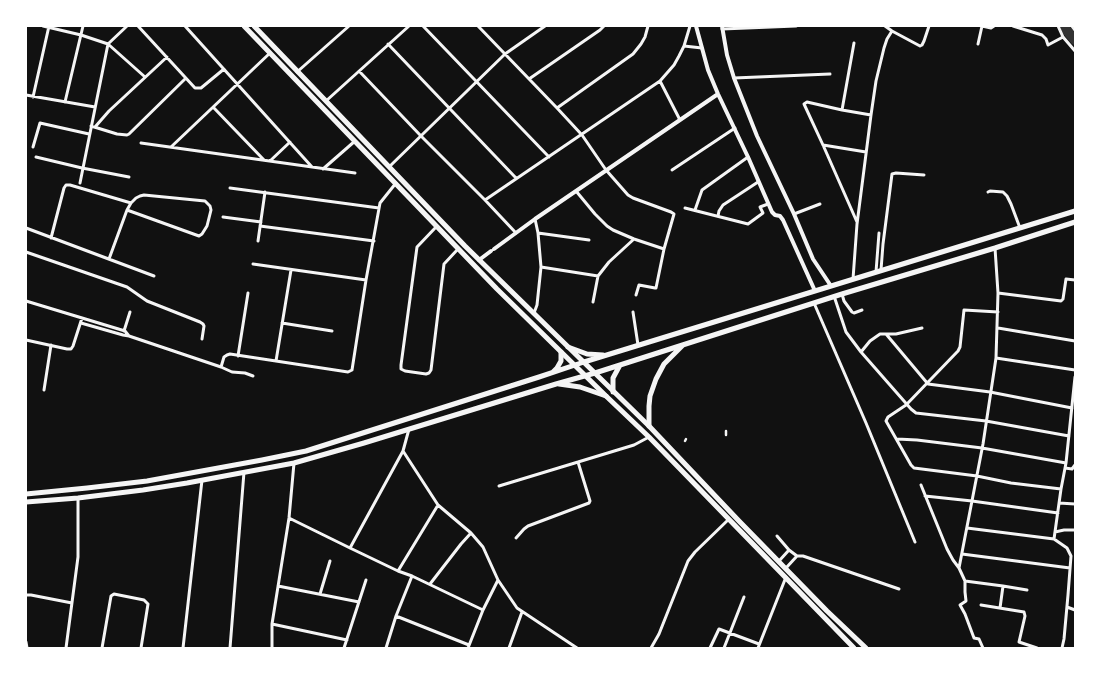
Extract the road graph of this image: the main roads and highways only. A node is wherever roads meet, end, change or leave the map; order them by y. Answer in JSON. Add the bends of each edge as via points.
{"nodes":[{"id":1,"x":244,"y":26,"type":"edge"},
{"id":2,"x":254,"y":26,"type":"edge"},
{"id":3,"x":1075,"y":211,"type":"edge"},
{"id":4,"x":1075,"y":222,"type":"edge"},
{"id":5,"x":684,"y":344,"type":"junction"},
{"id":6,"x":568,"y":347,"type":"junction"},
{"id":7,"x":561,"y":352,"type":"junction"},
{"id":8,"x":606,"y":356,"type":"junction"},
{"id":9,"x":584,"y":362,"type":"junction"},
{"id":10,"x":575,"y":365,"type":"junction"},
{"id":11,"x":620,"y":365,"type":"junction"},
{"id":12,"x":552,"y":373,"type":"junction"},
{"id":13,"x":595,"y":373,"type":"junction"},
{"id":14,"x":585,"y":376,"type":"junction"},
{"id":15,"x":556,"y":384,"type":"junction"},
{"id":16,"x":614,"y":392,"type":"junction"},
{"id":17,"x":606,"y":396,"type":"junction"},
{"id":18,"x":649,"y":426,"type":"junction"},
{"id":19,"x":26,"y":494,"type":"edge"},
{"id":20,"x":26,"y":502,"type":"edge"},
{"id":21,"x":739,"y":521,"type":"junction"},
{"id":22,"x":734,"y":525,"type":"junction"},
{"id":23,"x":854,"y":648,"type":"edge"},
{"id":24,"x":866,"y":648,"type":"edge"}],
"edges":[{"from":1,"to":7,"type":"main road"},
{"from":2,"to":6,"type":"main road","via":[[388,167]]},
{"from":3,"to":8,"type":"main road"},
{"from":4,"to":5,"type":"main road"},
{"from":5,"to":11,"type":"main road"},
{"from":5,"to":18,"type":"main road","via":[[664,364],[656,379],[650,396]]},
{"from":6,"to":8,"type":"main road","via":[[587,354]]},
{"from":6,"to":9,"type":"main road"},
{"from":7,"to":10,"type":"main road"},
{"from":7,"to":12,"type":"main road","via":[[561,361]]},
{"from":8,"to":9,"type":"main road"},
{"from":9,"to":10,"type":"main road"},
{"from":9,"to":13,"type":"main road"},
{"from":10,"to":12,"type":"main road"},
{"from":10,"to":14,"type":"main road"},
{"from":11,"to":13,"type":"main road"},
{"from":11,"to":16,"type":"main road","via":[[613,378]]},
{"from":12,"to":19,"type":"main road","via":[[289,455],[147,481]]},
{"from":13,"to":14,"type":"main road"},
{"from":13,"to":16,"type":"main road"},
{"from":14,"to":15,"type":"main road"},
{"from":14,"to":17,"type":"main road"},
{"from":15,"to":17,"type":"main road","via":[[580,387]]},
{"from":15,"to":20,"type":"main road","via":[[408,432],[294,463],[143,490]]},
{"from":16,"to":18,"type":"main road"},
{"from":17,"to":22,"type":"main road"},
{"from":18,"to":21,"type":"main road"},
{"from":21,"to":22,"type":"main road"},
{"from":21,"to":24,"type":"main road"},
{"from":22,"to":23,"type":"main road"}]}
